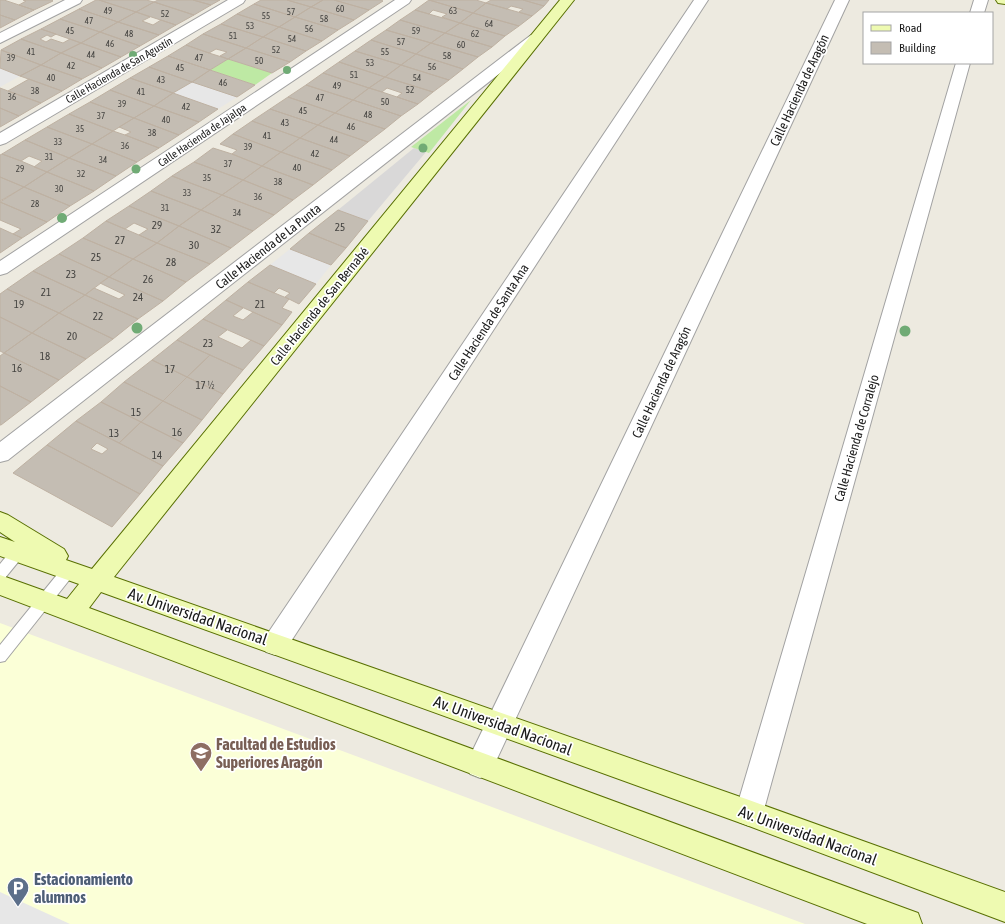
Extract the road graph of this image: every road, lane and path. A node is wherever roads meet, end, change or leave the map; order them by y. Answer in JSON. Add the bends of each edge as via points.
{"nodes":[{"id":1,"x":75,"y":0,"type":"edge"},
{"id":2,"x":238,"y":0,"type":"edge"},
{"id":3,"x":404,"y":0,"type":"edge"},
{"id":4,"x":567,"y":0,"type":"edge"},
{"id":5,"x":701,"y":0,"type":"edge"},
{"id":6,"x":842,"y":0,"type":"edge"},
{"id":7,"x":981,"y":0,"type":"edge"},
{"id":8,"x":977,"y":12,"type":"edge"},
{"id":9,"x":536,"y":38,"type":"junction"},
{"id":10,"x":0,"y":39,"type":"edge"},
{"id":11,"x":963,"y":64,"type":"edge"},
{"id":12,"x":0,"y":140,"type":"edge"},
{"id":13,"x":0,"y":270,"type":"edge"},
{"id":14,"x":0,"y":454,"type":"edge"},
{"id":15,"x":0,"y":521,"type":"edge"},
{"id":16,"x":9,"y":549,"type":"edge"},
{"id":17,"x":69,"y":570,"type":"junction"},
{"id":18,"x":0,"y":574,"type":"edge"},
{"id":19,"x":96,"y":581,"type":"junction"},
{"id":20,"x":0,"y":585,"type":"edge"},
{"id":21,"x":44,"y":602,"type":"junction"},
{"id":22,"x":71,"y":612,"type":"junction"},
{"id":23,"x":276,"y":644,"type":"junction"},
{"id":24,"x":0,"y":656,"type":"edge"},
{"id":25,"x":499,"y":724,"type":"junction"},
{"id":26,"x":480,"y":765,"type":"junction"},
{"id":27,"x":749,"y":813,"type":"junction"},
{"id":28,"x":1005,"y":906,"type":"edge"},
{"id":29,"x":907,"y":924,"type":"edge"}],
"edges":[{"from":1,"to":10,"type":"street"},
{"from":2,"to":12,"type":"street","name":"Calle Hacienda de San Agustín"},
{"from":3,"to":13,"type":"street","name":"Calle Hacienda de Jajalpa"},
{"from":4,"to":9,"type":"street","name":"Calle Hacienda de San Bernabé"},
{"from":5,"to":23,"type":"street","name":"Calle Hacienda de Santa Ana"},
{"from":6,"to":25,"type":"street","name":"Calle Hacienda de Aragón"},
{"from":7,"to":8,"type":"street"},
{"from":9,"to":14,"type":"street","name":"Calle Hacienda de La Punta"},
{"from":9,"to":19,"type":"street","name":"Calle Hacienda de San Bernabé"},
{"from":11,"to":27,"type":"street","name":"Calle Hacienda de Corralejo"},
{"from":15,"to":19,"type":"street"},
{"from":16,"to":17,"type":"street","name":"Av. Universidad Nacional"},
{"from":16,"to":18,"type":"lane"},
{"from":17,"to":19,"type":"street","name":"Av. Universidad Nacional"},
{"from":17,"to":21,"type":"lane"},
{"from":19,"to":22,"type":"street","name":"Calle Hacienda de San Bernabé"},
{"from":19,"to":23,"type":"street","name":"Av. Universidad Nacional"},
{"from":20,"to":21,"type":"street"},
{"from":21,"to":22,"type":"street"},
{"from":21,"to":24,"type":"lane"},
{"from":22,"to":26,"type":"street"},
{"from":23,"to":25,"type":"street","name":"Av. Universidad Nacional"},
{"from":25,"to":26,"type":"street","name":"Calle Hacienda de Aragón"},
{"from":25,"to":27,"type":"street","name":"Av. Universidad Nacional"},
{"from":26,"to":29,"type":"street"},
{"from":27,"to":28,"type":"street","name":"Av. Universidad Nacional"}]}
